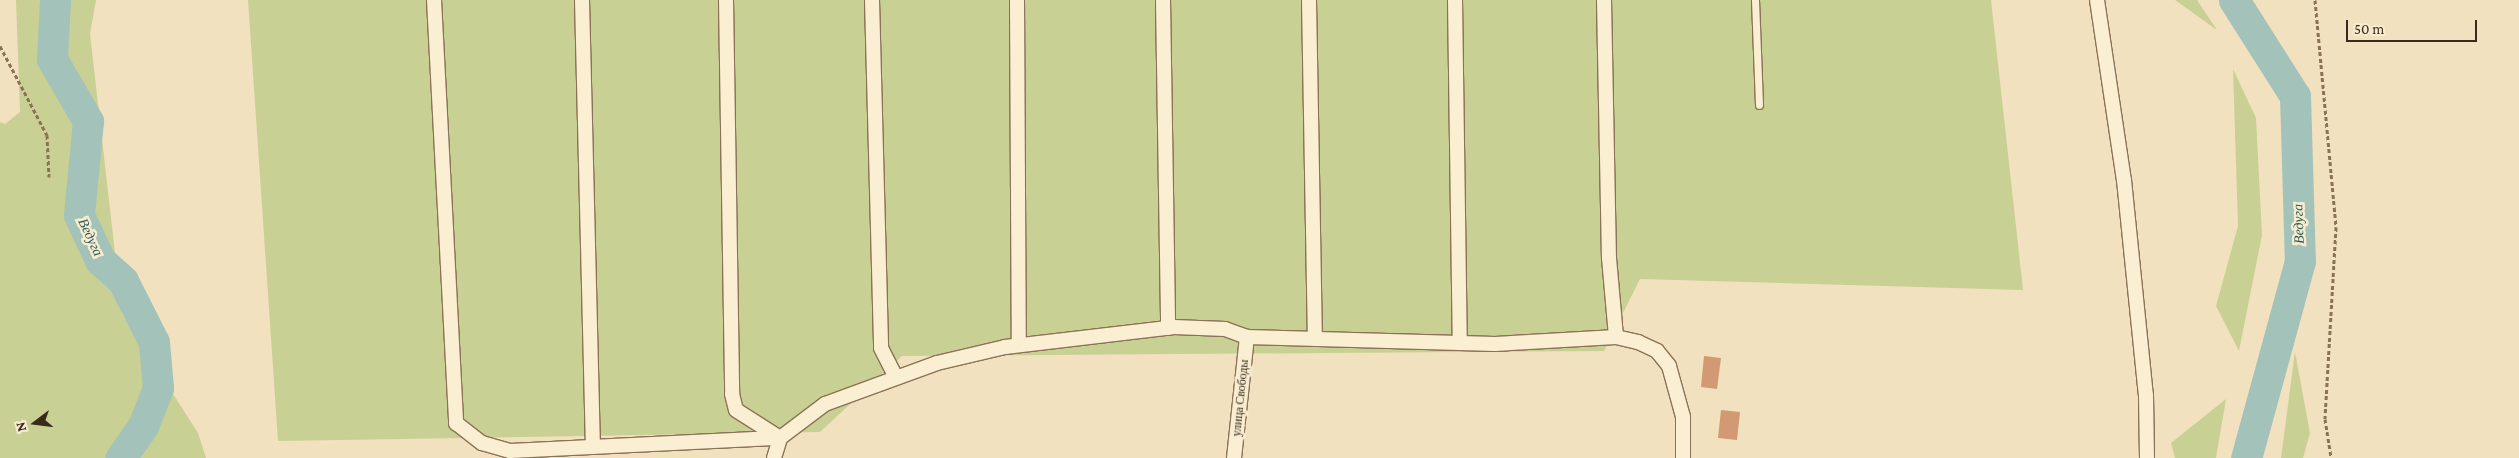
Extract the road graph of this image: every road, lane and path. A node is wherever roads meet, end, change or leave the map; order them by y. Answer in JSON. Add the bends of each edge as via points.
{"nodes":[{"id":1,"x":434,"y":0,"type":"edge"},
{"id":2,"x":582,"y":0,"type":"edge"},
{"id":3,"x":726,"y":0,"type":"edge"},
{"id":4,"x":872,"y":0,"type":"edge"},
{"id":5,"x":1017,"y":0,"type":"edge"},
{"id":6,"x":1163,"y":0,"type":"edge"},
{"id":7,"x":1309,"y":0,"type":"edge"},
{"id":8,"x":1455,"y":0,"type":"edge"},
{"id":9,"x":1604,"y":0,"type":"edge"},
{"id":10,"x":1755,"y":0,"type":"edge"},
{"id":11,"x":2097,"y":0,"type":"edge"},
{"id":12,"x":2316,"y":0,"type":"edge"},
{"id":13,"x":0,"y":46,"type":"edge"},
{"id":14,"x":1759,"y":105,"type":"dead end"},
{"id":15,"x":49,"y":178,"type":"dead end"},
{"id":16,"x":1168,"y":328,"type":"junction"},
{"id":17,"x":1248,"y":337,"type":"junction"},
{"id":18,"x":1616,"y":338,"type":"junction"},
{"id":19,"x":1315,"y":339,"type":"junction"},
{"id":20,"x":1460,"y":343,"type":"junction"},
{"id":21,"x":1019,"y":346,"type":"junction"},
{"id":22,"x":895,"y":375,"type":"junction"},
{"id":23,"x":780,"y":438,"type":"junction"},
{"id":24,"x":593,"y":447,"type":"junction"},
{"id":25,"x":774,"y":458,"type":"edge"},
{"id":26,"x":1234,"y":458,"type":"edge"},
{"id":27,"x":1684,"y":458,"type":"edge"},
{"id":28,"x":2147,"y":458,"type":"edge"},
{"id":29,"x":2331,"y":458,"type":"edge"}],
"edges":[{"from":1,"to":24,"type":"street","via":[[456,422],[482,443],[510,451]]},
{"from":2,"to":24,"type":"street"},
{"from":3,"to":23,"type":"street","via":[[732,394],[736,410]]},
{"from":4,"to":22,"type":"street","via":[[881,348]]},
{"from":5,"to":21,"type":"street"},
{"from":6,"to":16,"type":"street"},
{"from":7,"to":19,"type":"street"},
{"from":8,"to":20,"type":"street"},
{"from":9,"to":18,"type":"street","via":[[1609,258]]},
{"from":10,"to":14,"type":"lane"},
{"from":11,"to":28,"type":"street","via":[[2124,180],[2146,395]]},
{"from":12,"to":29,"type":"path","via":[[2336,227],[2325,419]]},
{"from":13,"to":15,"type":"path","via":[[47,135]]},
{"from":16,"to":17,"type":"street","via":[[1225,329]]},
{"from":16,"to":21,"type":"street"},
{"from":17,"to":19,"type":"street"},
{"from":17,"to":26,"type":"street","name":"улица Свободы"},
{"from":18,"to":20,"type":"street"},
{"from":18,"to":27,"type":"street","via":[[1657,351],[1669,366],[1683,417]]},
{"from":19,"to":20,"type":"street"},
{"from":21,"to":22,"type":"street"},
{"from":22,"to":23,"type":"street","via":[[825,404]]},
{"from":23,"to":24,"type":"street"},
{"from":23,"to":25,"type":"street"}]}
